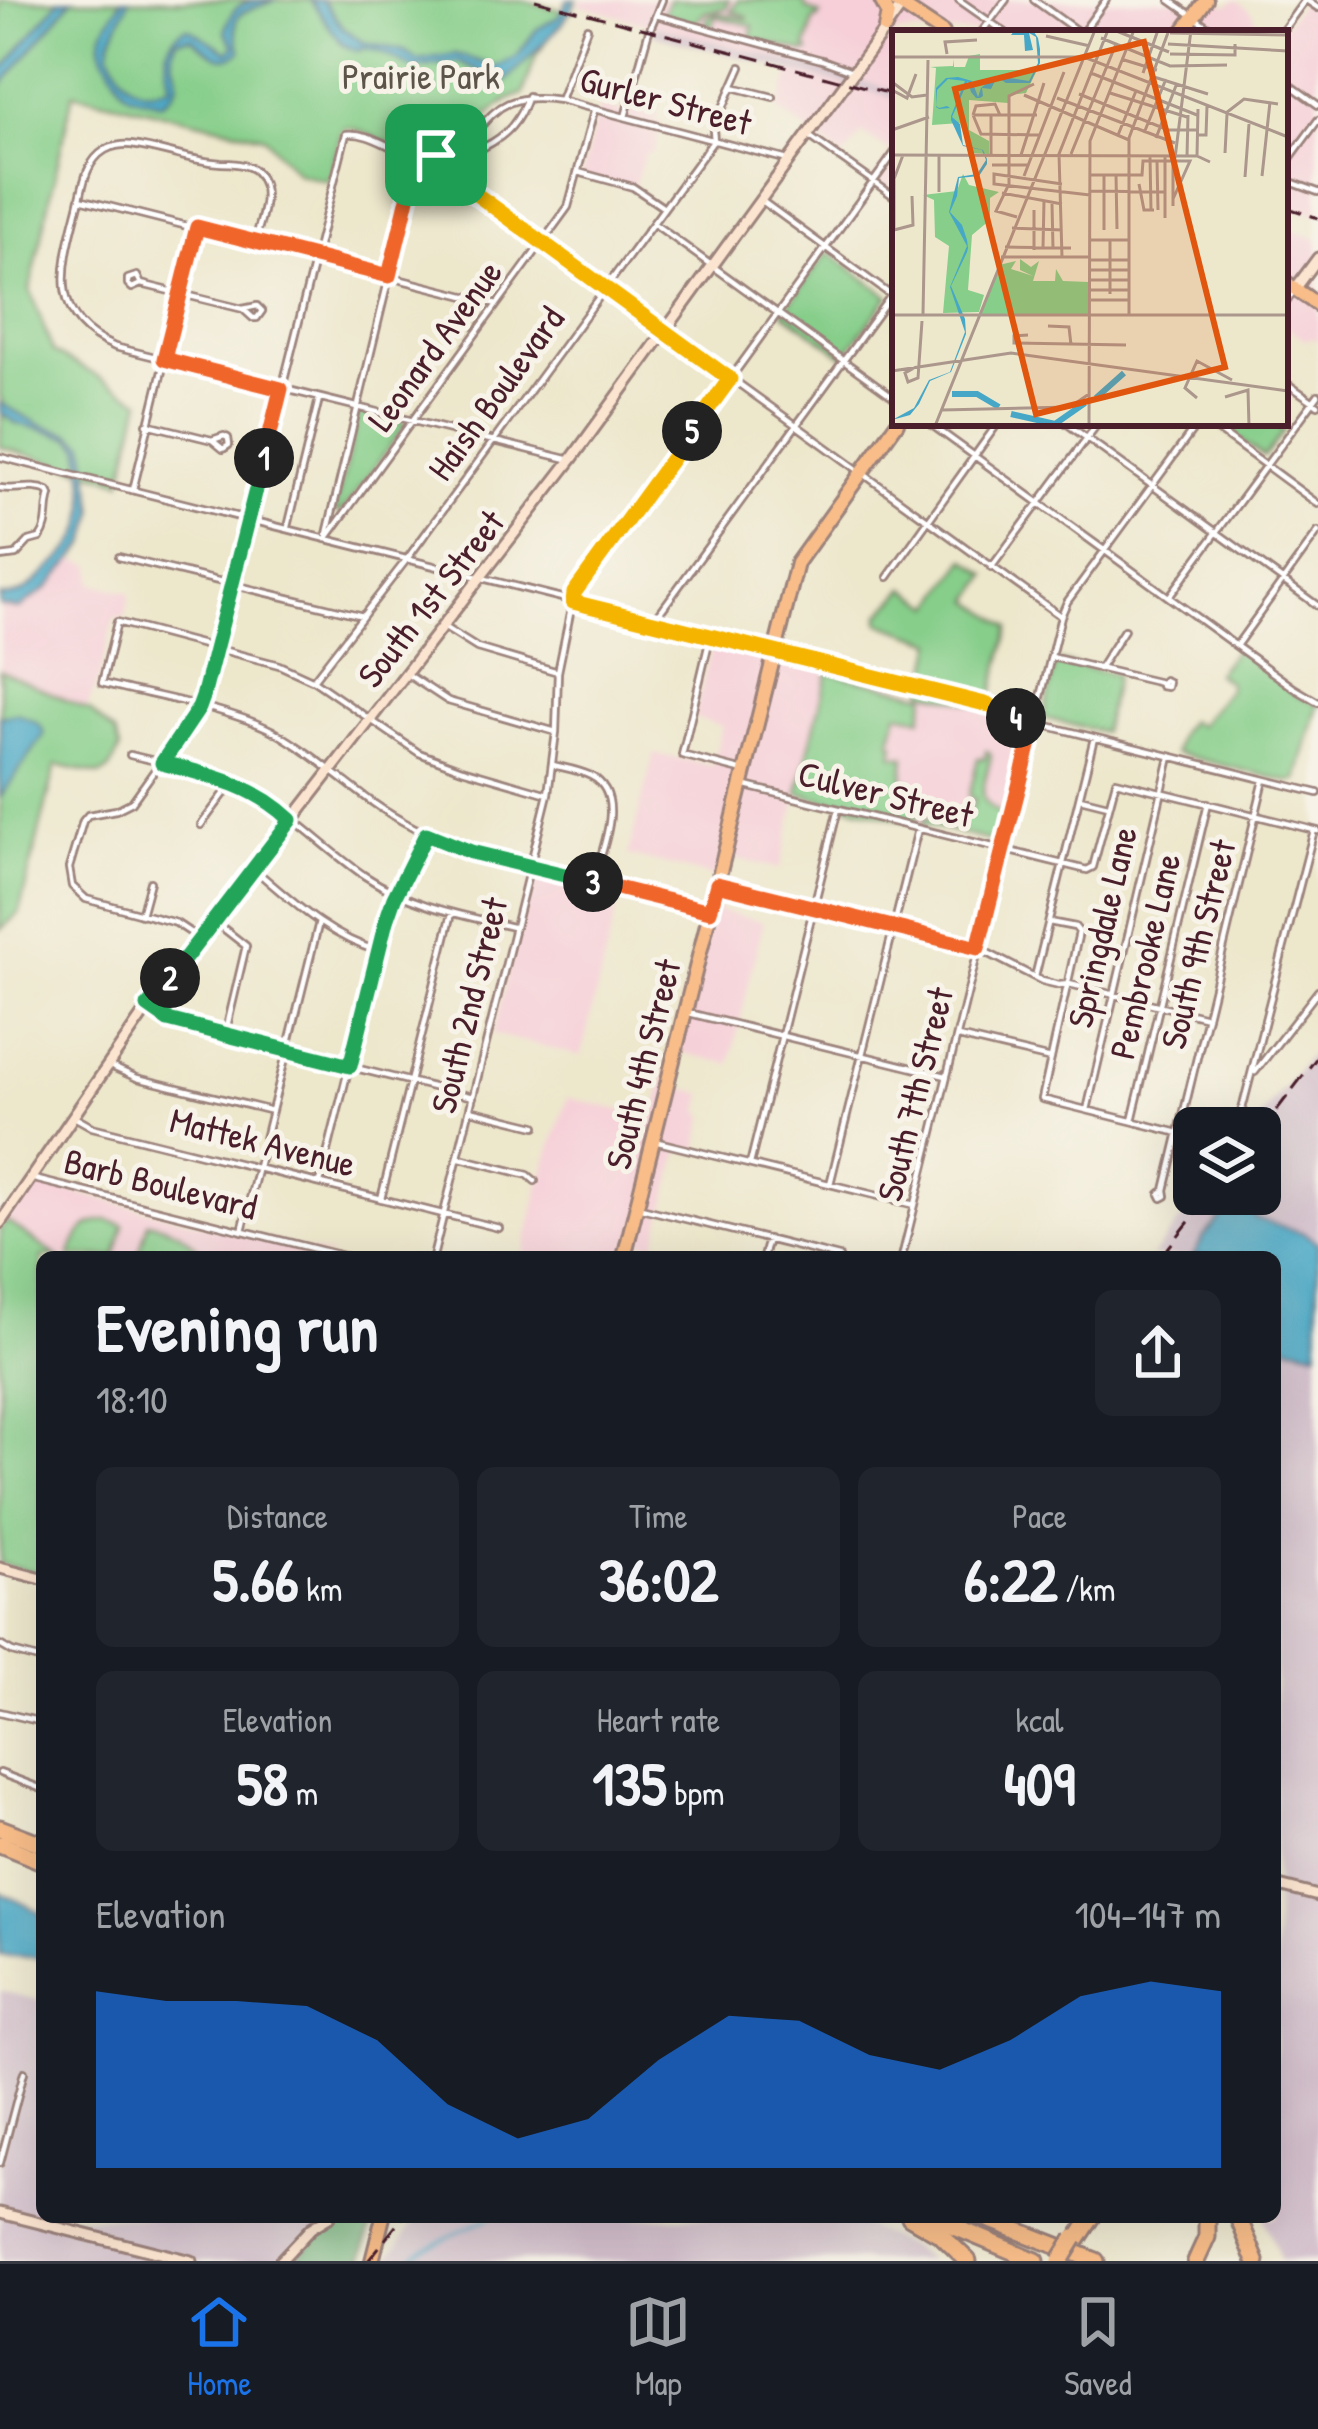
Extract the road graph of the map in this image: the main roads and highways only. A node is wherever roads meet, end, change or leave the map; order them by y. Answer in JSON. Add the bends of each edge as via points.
{"nodes":[{"id":1,"x":881,"y":0,"type":"edge"},
{"id":2,"x":1206,"y":0,"type":"edge"},
{"id":3,"x":900,"y":2,"type":"edge"},
{"id":4,"x":885,"y":28,"type":"road end"},
{"id":5,"x":939,"y":30,"type":"edge"},
{"id":6,"x":1184,"y":30,"type":"edge"},
{"id":7,"x":1290,"y":285,"type":"edge"},
{"id":8,"x":1318,"y":305,"type":"edge"},
{"id":9,"x":895,"y":426,"type":"edge"},
{"id":10,"x":626,"y":1251,"type":"edge"},
{"id":11,"x":0,"y":1828,"type":"edge"},
{"id":12,"x":36,"y":1842,"type":"edge"},
{"id":13,"x":0,"y":1844,"type":"edge"},
{"id":14,"x":36,"y":1859,"type":"edge"},
{"id":15,"x":381,"y":2223,"type":"edge"},
{"id":16,"x":920,"y":2223,"type":"edge"},
{"id":17,"x":945,"y":2223,"type":"edge"},
{"id":18,"x":989,"y":2223,"type":"edge"},
{"id":19,"x":998,"y":2223,"type":"edge"},
{"id":20,"x":1086,"y":2223,"type":"edge"},
{"id":21,"x":1207,"y":2223,"type":"edge"},
{"id":22,"x":1240,"y":2223,"type":"edge"},
{"id":23,"x":373,"y":2261,"type":"edge"},
{"id":24,"x":968,"y":2261,"type":"edge"},
{"id":25,"x":1036,"y":2261,"type":"edge"},
{"id":26,"x":1062,"y":2261,"type":"edge"},
{"id":27,"x":1083,"y":2261,"type":"edge"},
{"id":28,"x":1096,"y":2261,"type":"edge"},
{"id":29,"x":1196,"y":2261,"type":"edge"},
{"id":30,"x":1256,"y":2261,"type":"edge"}],
"edges":[{"from":1,"to":4,"type":"main road"},
{"from":2,"to":6,"type":"main road"},
{"from":3,"to":5,"type":"main road"},
{"from":7,"to":8,"type":"main road"},
{"from":9,"to":10,"type":"main road","name":"South 4th Street","via":[[799,559]]},
{"from":11,"to":12,"type":"highway"},
{"from":13,"to":14,"type":"highway"},
{"from":15,"to":23,"type":"main road"},
{"from":16,"to":24,"type":"highway"},
{"from":17,"to":25,"type":"highway"},
{"from":18,"to":27,"type":"highway"},
{"from":19,"to":28,"type":"highway"},
{"from":20,"to":26,"type":"highway","bridge":true},
{"from":21,"to":29,"type":"highway"},
{"from":22,"to":30,"type":"highway"}]}
